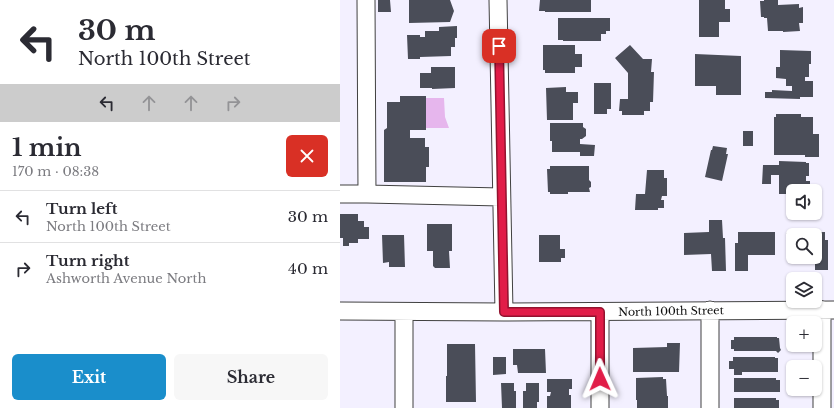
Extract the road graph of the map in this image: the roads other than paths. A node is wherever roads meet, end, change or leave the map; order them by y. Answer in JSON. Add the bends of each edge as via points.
{"nodes":[{"id":1,"x":366,"y":0,"type":"edge"},
{"id":2,"x":498,"y":0,"type":"edge"},
{"id":3,"x":340,"y":194,"type":"edge"},
{"id":4,"x":367,"y":194,"type":"junction"},
{"id":5,"x":501,"y":197,"type":"junction"},
{"id":6,"x":710,"y":310,"type":"junction"},
{"id":7,"x":828,"y":310,"type":"edge"},
{"id":8,"x":340,"y":311,"type":"edge"},
{"id":9,"x":404,"y":312,"type":"junction"},
{"id":10,"x":504,"y":312,"type":"junction"},
{"id":11,"x":600,"y":312,"type":"junction"},
{"id":12,"x":404,"y":408,"type":"edge"},
{"id":13,"x":600,"y":408,"type":"edge"},
{"id":14,"x":710,"y":408,"type":"edge"},
{"id":15,"x":822,"y":408,"type":"edge"}],
"edges":[{"from":1,"to":4,"type":"street"},
{"from":2,"to":5,"type":"street"},
{"from":3,"to":4,"type":"street"},
{"from":4,"to":5,"type":"street"},
{"from":5,"to":10,"type":"street"},
{"from":6,"to":7,"type":"street","name":"North 100th Street"},
{"from":6,"to":11,"type":"street","name":"North 100th Street"},
{"from":6,"to":14,"type":"street"},
{"from":7,"to":15,"type":"street"},
{"from":8,"to":9,"type":"street","name":"North 100th Street"},
{"from":9,"to":10,"type":"street","name":"North 100th Street"},
{"from":9,"to":12,"type":"street"},
{"from":10,"to":11,"type":"street","name":"North 100th Street"},
{"from":11,"to":13,"type":"street"}]}
